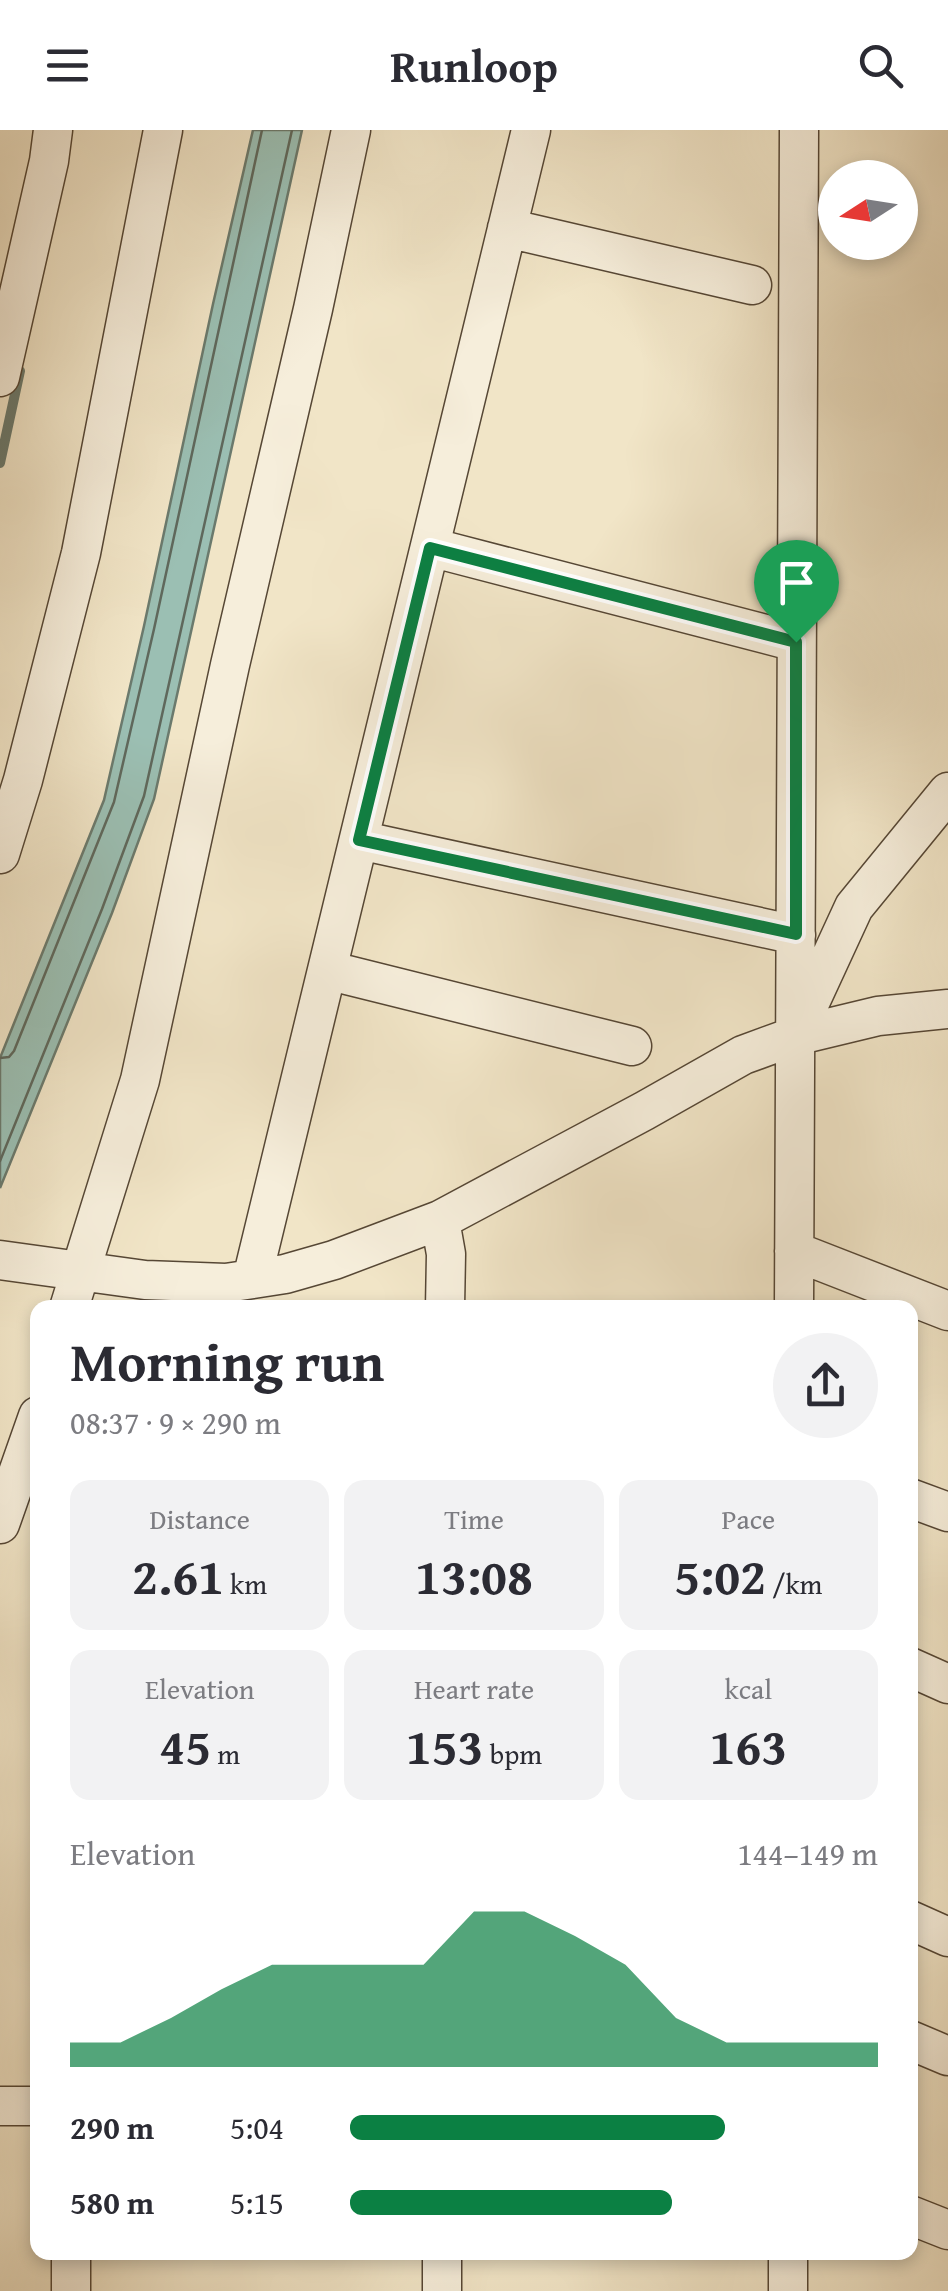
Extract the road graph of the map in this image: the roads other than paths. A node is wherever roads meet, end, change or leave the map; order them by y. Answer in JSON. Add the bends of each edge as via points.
{"nodes":[{"id":1,"x":54,"y":130,"type":"edge"},
{"id":2,"x":163,"y":130,"type":"edge"},
{"id":3,"x":351,"y":130,"type":"edge"},
{"id":4,"x":531,"y":130,"type":"edge"},
{"id":5,"x":798,"y":130,"type":"edge"},
{"id":6,"x":507,"y":228,"type":"junction"},
{"id":7,"x":752,"y":285,"type":"dead end"},
{"id":8,"x":6,"y":325,"type":"edge"},
{"id":9,"x":0,"y":377,"type":"edge"},
{"id":10,"x":430,"y":548,"type":"junction"},
{"id":11,"x":796,"y":642,"type":"junction"},
{"id":12,"x":948,"y":792,"type":"edge"},
{"id":13,"x":359,"y":840,"type":"junction"},
{"id":14,"x":0,"y":854,"type":"edge"},
{"id":15,"x":796,"y":934,"type":"junction"},
{"id":16,"x":327,"y":970,"type":"junction"},
{"id":17,"x":948,"y":1009,"type":"edge"},
{"id":18,"x":795,"y":1036,"type":"junction"},
{"id":19,"x":632,"y":1046,"type":"dead end"},
{"id":20,"x":440,"y":1220,"type":"junction"},
{"id":21,"x":794,"y":1252,"type":"junction"},
{"id":22,"x":0,"y":1260,"type":"edge"},
{"id":23,"x":79,"y":1271,"type":"junction"},
{"id":24,"x":252,"y":1279,"type":"junction"},
{"id":25,"x":70,"y":1300,"type":"edge"},
{"id":26,"x":445,"y":1300,"type":"edge"},
{"id":27,"x":794,"y":1300,"type":"edge"},
{"id":28,"x":948,"y":1311,"type":"edge"},
{"id":29,"x":28,"y":1480,"type":"edge"},
{"id":30,"x":918,"y":1501,"type":"edge"},
{"id":31,"x":948,"y":1512,"type":"edge"},
{"id":32,"x":0,"y":1524,"type":"edge"},
{"id":33,"x":918,"y":1671,"type":"edge"},
{"id":34,"x":948,"y":1684,"type":"edge"},
{"id":35,"x":918,"y":1924,"type":"edge"},
{"id":36,"x":948,"y":1937,"type":"edge"},
{"id":37,"x":918,"y":2043,"type":"edge"},
{"id":38,"x":948,"y":2056,"type":"edge"},
{"id":39,"x":0,"y":2106,"type":"edge"},
{"id":40,"x":30,"y":2106,"type":"edge"},
{"id":41,"x":918,"y":2218,"type":"edge"},
{"id":42,"x":948,"y":2230,"type":"edge"},
{"id":43,"x":72,"y":2260,"type":"edge"},
{"id":44,"x":442,"y":2260,"type":"edge"},
{"id":45,"x":788,"y":2260,"type":"edge"},
{"id":46,"x":71,"y":2291,"type":"edge"},
{"id":47,"x":442,"y":2291,"type":"edge"},
{"id":48,"x":788,"y":2291,"type":"edge"}],
"edges":[{"from":1,"to":8,"type":"street"},
{"from":2,"to":14,"type":"street","via":[[81,553]]},
{"from":3,"to":23,"type":"street","via":[[140,1080]]},
{"from":4,"to":6,"type":"street"},
{"from":5,"to":11,"type":"street"},
{"from":6,"to":7,"type":"street"},
{"from":6,"to":10,"type":"street"},
{"from":8,"to":9,"type":"street"},
{"from":10,"to":11,"type":"street"},
{"from":10,"to":13,"type":"street"},
{"from":11,"to":15,"type":"street"},
{"from":12,"to":18,"type":"street","via":[[854,907]]},
{"from":13,"to":15,"type":"street"},
{"from":13,"to":16,"type":"street"},
{"from":15,"to":18,"type":"street"},
{"from":16,"to":19,"type":"street"},
{"from":16,"to":24,"type":"street"},
{"from":17,"to":18,"type":"street","via":[[878,1016]]},
{"from":18,"to":20,"type":"street","via":[[743,1055]]},
{"from":18,"to":21,"type":"street"},
{"from":20,"to":24,"type":"street","via":[[334,1260]]},
{"from":20,"to":26,"type":"street"},
{"from":21,"to":27,"type":"street"},
{"from":21,"to":28,"type":"street"},
{"from":22,"to":23,"type":"street"},
{"from":23,"to":24,"type":"street","via":[[226,1284]]},
{"from":23,"to":25,"type":"street"},
{"from":29,"to":32,"type":"street"},
{"from":30,"to":31,"type":"street"},
{"from":33,"to":34,"type":"street"},
{"from":35,"to":36,"type":"street"},
{"from":37,"to":38,"type":"street"},
{"from":39,"to":40,"type":"street"},
{"from":41,"to":42,"type":"street"},
{"from":43,"to":46,"type":"street"},
{"from":44,"to":47,"type":"street"},
{"from":45,"to":48,"type":"street"}]}
